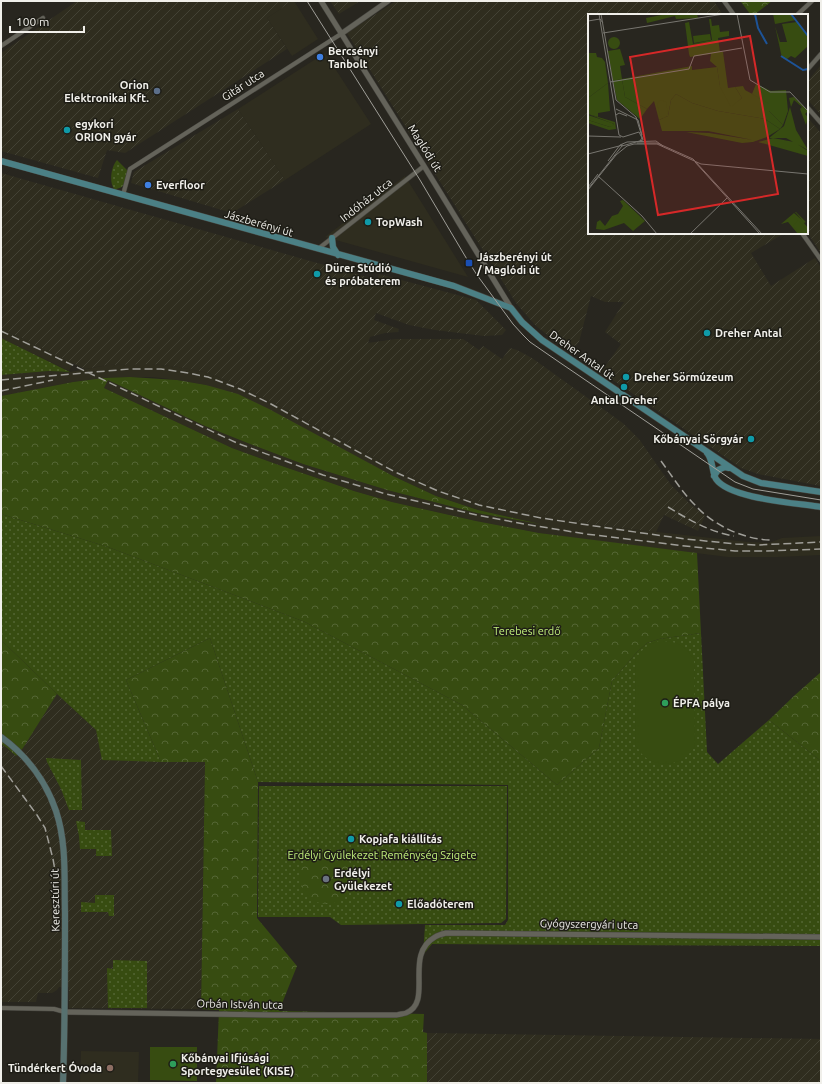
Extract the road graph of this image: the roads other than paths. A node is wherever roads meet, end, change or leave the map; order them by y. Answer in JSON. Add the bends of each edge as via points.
{"nodes":[{"id":1,"x":320,"y":1,"type":"edge"},
{"id":2,"x":388,"y":1,"type":"edge"},
{"id":3,"x":724,"y":1,"type":"edge"},
{"id":4,"x":812,"y":1,"type":"edge"},
{"id":5,"x":733,"y":14,"type":"edge"},
{"id":6,"x":798,"y":14,"type":"edge"},
{"id":7,"x":43,"y":18,"type":"dead end"},
{"id":8,"x":341,"y":34,"type":"junction"},
{"id":9,"x":1,"y":46,"type":"edge"},
{"id":10,"x":821,"y":54,"type":"edge"},
{"id":11,"x":808,"y":69,"type":"edge"},
{"id":12,"x":808,"y":108,"type":"edge"},
{"id":13,"x":821,"y":123,"type":"edge"},
{"id":14,"x":1,"y":161,"type":"edge"},
{"id":15,"x":424,"y":166,"type":"junction"},
{"id":16,"x":123,"y":195,"type":"junction"},
{"id":17,"x":803,"y":234,"type":"edge"},
{"id":18,"x":332,"y":238,"type":"junction"},
{"id":19,"x":318,"y":249,"type":"junction"},
{"id":20,"x":338,"y":255,"type":"junction"},
{"id":21,"x":821,"y":260,"type":"edge"},
{"id":22,"x":511,"y":308,"type":"junction"},
{"id":23,"x":707,"y":452,"type":"junction"},
{"id":24,"x":733,"y":469,"type":"junction"},
{"id":25,"x":714,"y":476,"type":"junction"},
{"id":26,"x":821,"y":492,"type":"edge"},
{"id":27,"x":819,"y":507,"type":"edge"},
{"id":28,"x":1,"y":737,"type":"edge"},
{"id":29,"x":821,"y":937,"type":"edge"},
{"id":30,"x":414,"y":1007,"type":"joint"},
{"id":31,"x":1,"y":1008,"type":"edge"},
{"id":32,"x":65,"y":1012,"type":"junction"},
{"id":33,"x":63,"y":1083,"type":"edge"}],
"edges":[{"from":1,"to":8,"type":"street","name":"Maglódi út"},
{"from":2,"to":8,"type":"street","name":"Gitár utca"},
{"from":3,"to":5,"type":"street"},
{"from":4,"to":6,"type":"street"},
{"from":7,"to":9,"type":"street"},
{"from":8,"to":15,"type":"street","name":"Maglódi út"},
{"from":8,"to":16,"type":"street","name":"Gitár utca","via":[[130,169]]},
{"from":10,"to":11,"type":"street"},
{"from":12,"to":13,"type":"street"},
{"from":14,"to":16,"type":"main road","name":"Jászberényi út"},
{"from":15,"to":18,"type":"street","name":"Indóház utca"},
{"from":15,"to":22,"type":"street","name":"Maglódi út"},
{"from":16,"to":19,"type":"main road","name":"Jászberényi út"},
{"from":17,"to":21,"type":"street"},
{"from":18,"to":19,"type":"street","name":"Indóház utca"},
{"from":18,"to":20,"type":"main road","via":[[333,247]]},
{"from":19,"to":20,"type":"main road","name":"Jászberényi út"},
{"from":20,"to":22,"type":"main road","name":"Jászberényi út","via":[[454,286]]},
{"from":22,"to":23,"type":"main road","name":"Dreher Antal út","via":[[542,340]]},
{"from":23,"to":24,"type":"main road","name":"Dreher Antal út"},
{"from":23,"to":25,"type":"main road"},
{"from":24,"to":25,"type":"main road","via":[[721,468]]},
{"from":24,"to":26,"type":"main road","name":"Dreher Antal út","via":[[761,483]]},
{"from":25,"to":27,"type":"main road","via":[[725,487],[750,496]]},
{"from":28,"to":32,"type":"main road","name":"Keresztúri út","via":[[40,777],[59,821],[64,862]]},
{"from":29,"to":30,"type":"street","name":"Gyógyszergyári utca","via":[[446,933],[436,936],[422,949],[419,957],[419,994]]},
{"from":30,"to":32,"type":"street","name":"Orbán István utca","via":[[407,1013],[397,1015]]},
{"from":31,"to":32,"type":"street","via":[[54,1009]]},
{"from":32,"to":33,"type":"main road","name":"Keresztúri út"}]}
